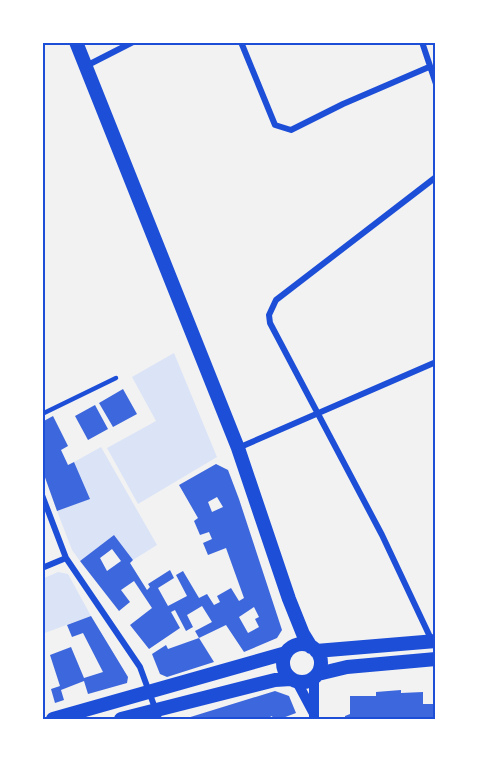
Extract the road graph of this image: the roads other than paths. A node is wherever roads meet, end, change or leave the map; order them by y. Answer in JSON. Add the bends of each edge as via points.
{"nodes":[{"id":1,"x":76,"y":42,"type":"edge"},
{"id":2,"x":133,"y":42,"type":"edge"},
{"id":3,"x":242,"y":42,"type":"edge"},
{"id":4,"x":422,"y":42,"type":"edge"},
{"id":5,"x":85,"y":66,"type":"junction"},
{"id":6,"x":429,"y":67,"type":"junction"},
{"id":7,"x":436,"y":84,"type":"edge"},
{"id":8,"x":436,"y":177,"type":"edge"},
{"id":9,"x":436,"y":362,"type":"edge"},
{"id":10,"x":116,"y":378,"type":"dead end"},
{"id":11,"x":42,"y":414,"type":"edge"},
{"id":12,"x":318,"y":414,"type":"junction"},
{"id":13,"x":238,"y":448,"type":"junction"},
{"id":14,"x":42,"y":495,"type":"edge"},
{"id":15,"x":66,"y":558,"type":"junction"},
{"id":16,"x":42,"y":568,"type":"edge"},
{"id":17,"x":289,"y":599,"type":"junction"},
{"id":18,"x":434,"y":641,"type":"edge"},
{"id":19,"x":314,"y":649,"type":"junction"},
{"id":20,"x":287,"y":652,"type":"junction"},
{"id":21,"x":436,"y":659,"type":"edge"},
{"id":22,"x":316,"y":676,"type":"junction"},
{"id":23,"x":294,"y":680,"type":"junction"},
{"id":24,"x":151,"y":692,"type":"junction"},
{"id":25,"x":158,"y":714,"type":"edge"},
{"id":26,"x":314,"y":716,"type":"edge"},
{"id":27,"x":53,"y":719,"type":"edge"},
{"id":28,"x":121,"y":719,"type":"edge"}],
"edges":[{"from":1,"to":5,"type":"main road"},
{"from":2,"to":5,"type":"street"},
{"from":3,"to":6,"type":"street","via":[[275,125],[291,130]]},
{"from":4,"to":6,"type":"street"},
{"from":5,"to":13,"type":"main road"},
{"from":6,"to":7,"type":"street"},
{"from":8,"to":12,"type":"street","via":[[271,306],[270,323]]},
{"from":9,"to":12,"type":"street"},
{"from":10,"to":11,"type":"lane"},
{"from":12,"to":13,"type":"street"},
{"from":12,"to":18,"type":"street"},
{"from":13,"to":17,"type":"main road"},
{"from":14,"to":15,"type":"street"},
{"from":15,"to":16,"type":"street"},
{"from":15,"to":24,"type":"street","via":[[126,644]]},
{"from":17,"to":19,"type":"main road","via":[[303,634]]},
{"from":17,"to":20,"type":"main road","via":[[292,634]]},
{"from":18,"to":19,"type":"main road"},
{"from":19,"to":20,"type":"main road","via":[[296,645]]},
{"from":19,"to":22,"type":"main road","via":[[321,662]]},
{"from":20,"to":23,"type":"main road","via":[[284,670]]},
{"from":20,"to":24,"type":"main road"},
{"from":21,"to":22,"type":"main road","via":[[347,667]]},
{"from":22,"to":23,"type":"main road"},
{"from":22,"to":26,"type":"street"},
{"from":23,"to":25,"type":"main road","via":[[275,680]]},
{"from":23,"to":26,"type":"street"},
{"from":24,"to":25,"type":"street"},
{"from":24,"to":27,"type":"main road"},
{"from":25,"to":28,"type":"main road"}]}
